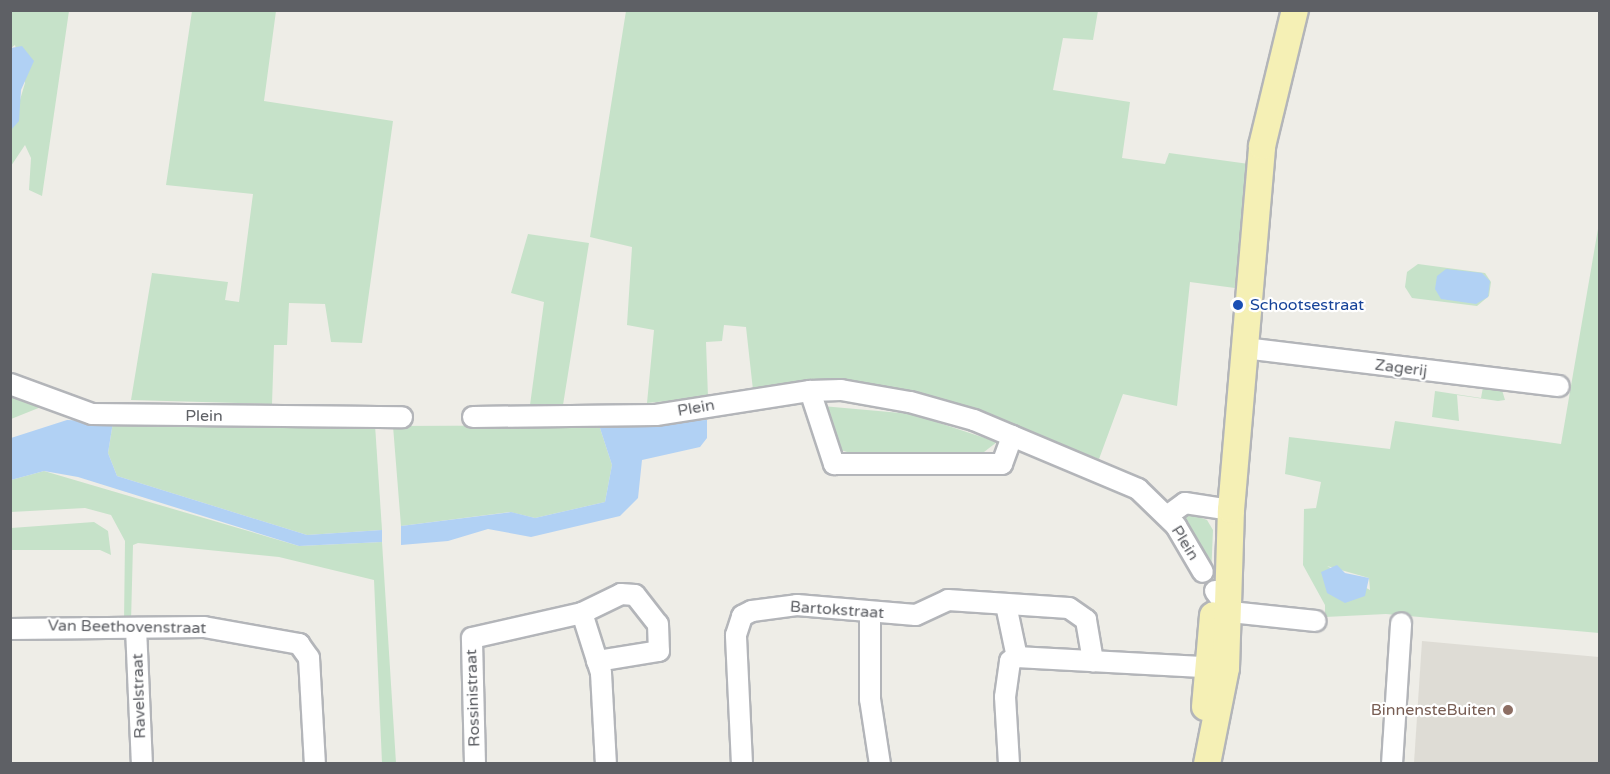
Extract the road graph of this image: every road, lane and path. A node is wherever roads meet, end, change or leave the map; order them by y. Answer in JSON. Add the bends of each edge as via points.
{"nodes":[{"id":1,"x":1295,"y":10,"type":"edge"},
{"id":2,"x":1244,"y":348,"type":"junction"},
{"id":3,"x":10,"y":384,"type":"edge"},
{"id":4,"x":1559,"y":386,"type":"dead end"},
{"id":5,"x":810,"y":391,"type":"junction"},
{"id":6,"x":402,"y":417,"type":"dead end"},
{"id":7,"x":473,"y":417,"type":"dead end"},
{"id":8,"x":1012,"y":436,"type":"junction"},
{"id":9,"x":1167,"y":516,"type":"junction"},
{"id":10,"x":1231,"y":518,"type":"junction"},
{"id":11,"x":1209,"y":581,"type":"junction"},
{"id":12,"x":1006,"y":605,"type":"junction"},
{"id":13,"x":1231,"y":612,"type":"junction"},
{"id":14,"x":582,"y":613,"type":"junction"},
{"id":15,"x":870,"y":613,"type":"junction"},
{"id":16,"x":1316,"y":621,"type":"dead end"},
{"id":17,"x":1401,"y":623,"type":"dead end"},
{"id":18,"x":136,"y":628,"type":"junction"},
{"id":19,"x":10,"y":629,"type":"edge"},
{"id":20,"x":1017,"y":657,"type":"junction"},
{"id":21,"x":597,"y":661,"type":"junction"},
{"id":22,"x":1093,"y":661,"type":"junction"},
{"id":23,"x":1217,"y":668,"type":"junction"},
{"id":24,"x":142,"y":764,"type":"edge"},
{"id":25,"x":315,"y":764,"type":"edge"},
{"id":26,"x":475,"y":764,"type":"edge"},
{"id":27,"x":606,"y":764,"type":"edge"},
{"id":28,"x":742,"y":764,"type":"edge"},
{"id":29,"x":880,"y":764,"type":"edge"},
{"id":30,"x":1010,"y":764,"type":"edge"},
{"id":31,"x":1205,"y":764,"type":"edge"},
{"id":32,"x":1392,"y":764,"type":"edge"}],
"edges":[{"from":1,"to":2,"type":"main road","via":[[1262,146]]},
{"from":2,"to":4,"type":"street","name":"Zagerij"},
{"from":2,"to":10,"type":"main road"},
{"from":3,"to":6,"type":"street","name":"Plein","via":[[92,414]]},
{"from":5,"to":7,"type":"street","name":"Plein","via":[[656,415]]},
{"from":5,"to":8,"type":"street","name":"Plein","via":[[841,390],[910,402]]},
{"from":5,"to":8,"type":"street","via":[[834,464],[1002,464]]},
{"from":8,"to":9,"type":"street","name":"Plein","via":[[1138,489]]},
{"from":9,"to":10,"type":"street","name":"Plein","via":[[1185,503]]},
{"from":9,"to":11,"type":"street","name":"Plein"},
{"from":10,"to":11,"type":"main road"},
{"from":10,"to":13,"type":"main road"},
{"from":11,"to":13,"type":"street","name":"Plein"},
{"from":11,"to":23,"type":"main road"},
{"from":12,"to":15,"type":"street","name":"Bartokstraat","via":[[948,600],[916,615]]},
{"from":12,"to":20,"type":"street"},
{"from":12,"to":22,"type":"street","name":"Bartokstraat","via":[[1069,608],[1086,621]]},
{"from":13,"to":16,"type":"street"},
{"from":13,"to":23,"type":"main road"},
{"from":14,"to":21,"type":"street"},
{"from":14,"to":21,"type":"street","name":"Rossinistraat","via":[[621,594],[635,596],[658,624],[659,651]]},
{"from":14,"to":26,"type":"street","name":"Rossinistraat","via":[[472,638]]},
{"from":15,"to":28,"type":"street","name":"Bartokstraat","via":[[797,605],[742,616],[736,635]]},
{"from":15,"to":29,"type":"street","via":[[870,699]]},
{"from":17,"to":32,"type":"street"},
{"from":18,"to":19,"type":"street","name":"Van Beethovenstraat"},
{"from":18,"to":24,"type":"street","name":"Ravelstraat"},
{"from":18,"to":25,"type":"street","name":"Van Beethovenstraat","via":[[204,627],[304,647]]},
{"from":20,"to":22,"type":"street"},
{"from":20,"to":30,"type":"street","via":[[1010,661],[1005,697]]},
{"from":21,"to":27,"type":"street"},
{"from":22,"to":23,"type":"street"},
{"from":23,"to":31,"type":"main road"}]}
